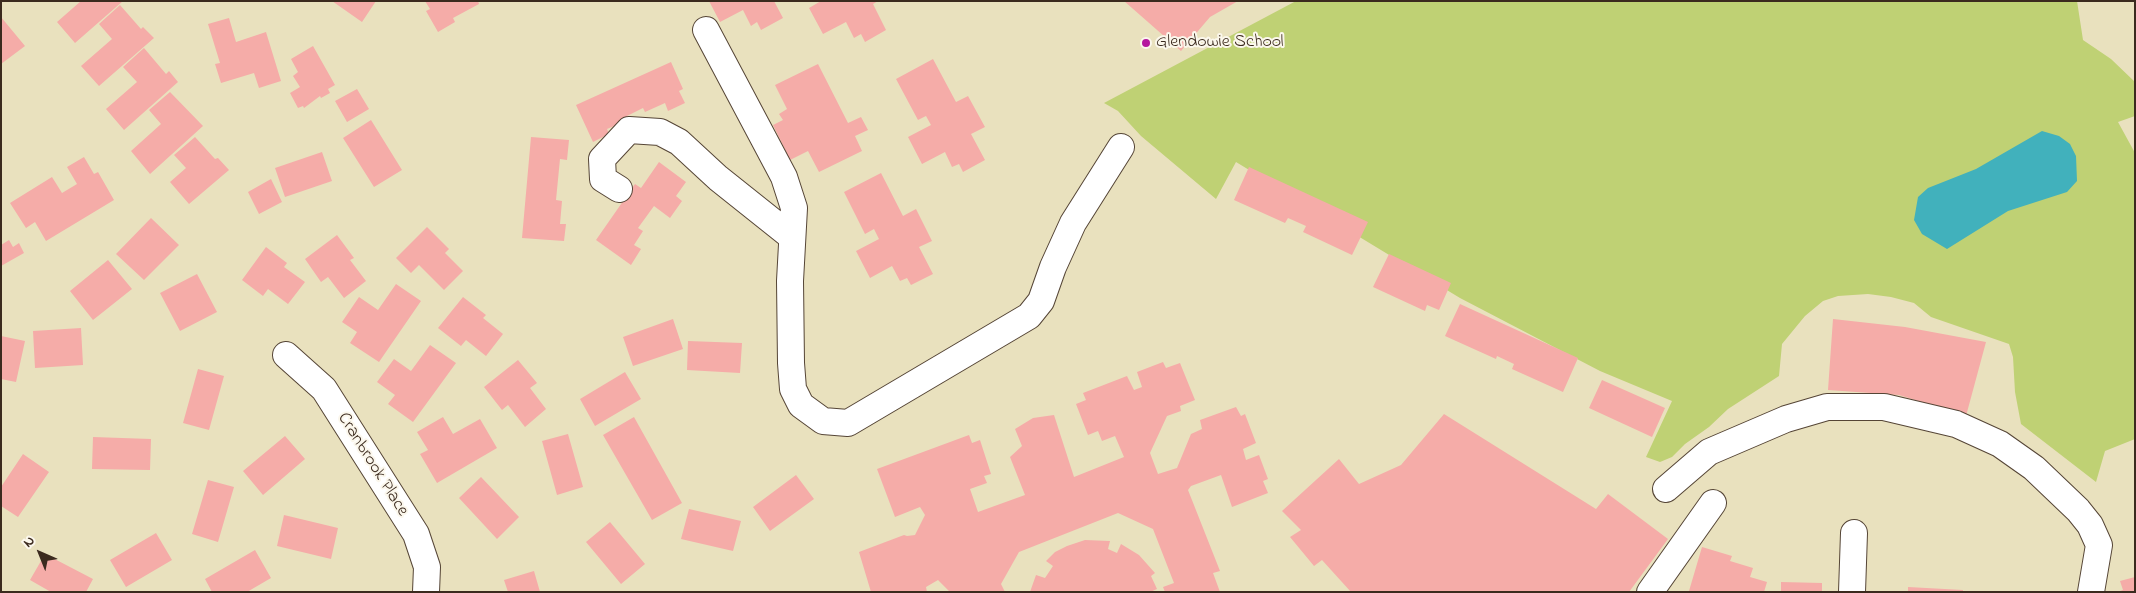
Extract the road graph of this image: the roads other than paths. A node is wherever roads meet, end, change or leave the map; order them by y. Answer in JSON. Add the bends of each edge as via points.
{"nodes":[{"id":1,"x":706,"y":30,"type":"dead end"},
{"id":2,"x":1121,"y":147,"type":"dead end"},
{"id":3,"x":620,"y":189,"type":"dead end"},
{"id":4,"x":792,"y":237,"type":"junction"},
{"id":5,"x":286,"y":354,"type":"dead end"},
{"id":6,"x":1666,"y":489,"type":"dead end"},
{"id":7,"x":1713,"y":503,"type":"dead end"},
{"id":8,"x":1854,"y":533,"type":"dead end"},
{"id":9,"x":426,"y":592,"type":"edge"},
{"id":10,"x":1650,"y":592,"type":"edge"},
{"id":11,"x":1852,"y":592,"type":"edge"},
{"id":12,"x":2091,"y":592,"type":"edge"}],
"edges":[{"from":1,"to":4,"type":"street","via":[[784,177],[794,208]]},
{"from":2,"to":4,"type":"street","via":[[1073,222],[1042,301],[1029,316],[848,423],[823,421],[801,405],[793,389]]},
{"from":3,"to":4,"type":"street","via":[[603,180],[602,159],[629,130],[660,132],[680,142],[718,178]]},
{"from":5,"to":9,"type":"street","name":"Cranbrook Place","via":[[324,389],[416,534],[427,567]]},
{"from":6,"to":12,"type":"street","via":[[1709,452],[1786,419],[1827,407],[1884,407],[1956,424],[2000,444],[2034,468],[2078,510],[2090,525],[2098,545]]},
{"from":7,"to":10,"type":"street"},
{"from":8,"to":11,"type":"street"}]}
